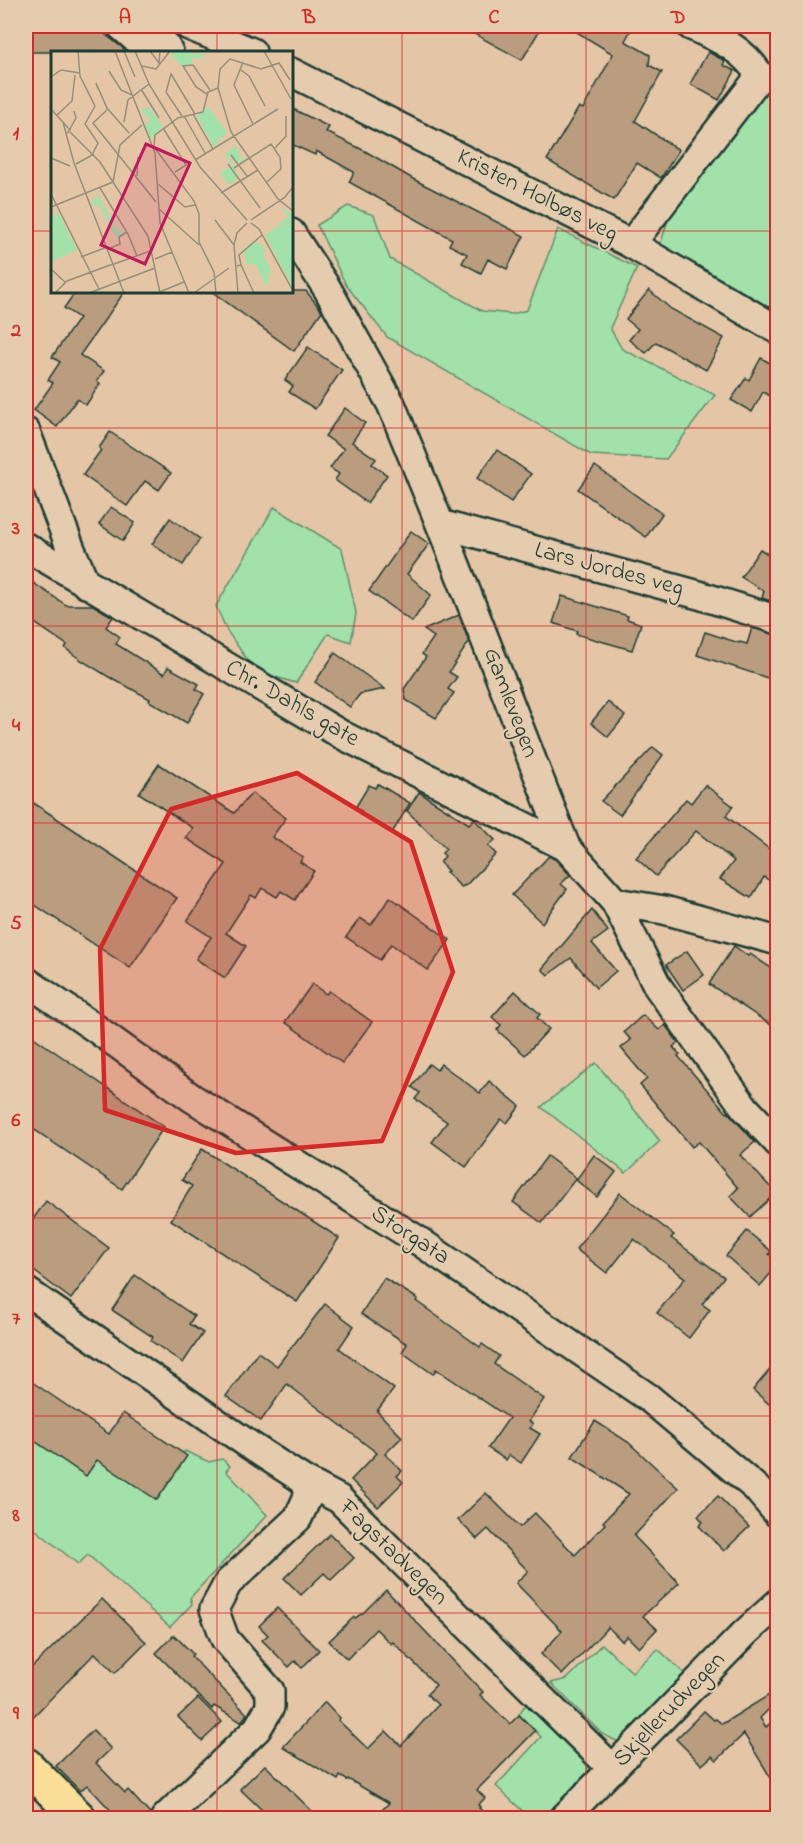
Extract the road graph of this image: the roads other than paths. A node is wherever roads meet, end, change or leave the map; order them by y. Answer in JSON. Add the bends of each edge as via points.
{"nodes":[{"id":1,"x":121,"y":26,"type":"edge"},
{"id":2,"x":153,"y":26,"type":"edge"},
{"id":3,"x":189,"y":26,"type":"edge"},
{"id":4,"x":691,"y":26,"type":"edge"},
{"id":5,"x":150,"y":51,"type":"edge"},
{"id":6,"x":168,"y":51,"type":"edge"},
{"id":7,"x":250,"y":51,"type":"edge"},
{"id":8,"x":292,"y":73,"type":"edge"},
{"id":9,"x":292,"y":235,"type":"edge"},
{"id":10,"x":631,"y":244,"type":"junction"},
{"id":11,"x":777,"y":330,"type":"edge"},
{"id":12,"x":26,"y":432,"type":"edge"},
{"id":13,"x":440,"y":524,"type":"junction"},
{"id":14,"x":26,"y":547,"type":"edge"},
{"id":15,"x":86,"y":584,"type":"junction"},
{"id":16,"x":777,"y":620,"type":"edge"},
{"id":17,"x":566,"y":847,"type":"junction"},
{"id":18,"x":615,"y":902,"type":"junction"},
{"id":19,"x":777,"y":940,"type":"edge"},
{"id":20,"x":26,"y":981,"type":"edge"},
{"id":21,"x":777,"y":1143,"type":"edge"},
{"id":22,"x":26,"y":1290,"type":"edge"},
{"id":23,"x":305,"y":1481,"type":"junction"},
{"id":24,"x":777,"y":1514,"type":"edge"},
{"id":25,"x":777,"y":1603,"type":"edge"},
{"id":26,"x":26,"y":1765,"type":"edge"},
{"id":27,"x":613,"y":1769,"type":"junction"},
{"id":28,"x":79,"y":1818,"type":"edge"},
{"id":29,"x":165,"y":1818,"type":"edge"},
{"id":30,"x":564,"y":1818,"type":"edge"}],
"edges":[{"from":1,"to":5,"type":"street"},
{"from":2,"to":6,"type":"street"},
{"from":3,"to":7,"type":"street"},
{"from":4,"to":10,"type":"street","via":[[732,45],[752,62],[760,76]]},
{"from":8,"to":10,"type":"street","name":"Kristen Holbøs veg"},
{"from":9,"to":13,"type":"street","name":"Gamlevegen","via":[[328,290],[390,404]]},
{"from":10,"to":11,"type":"street","name":"Kristen Holbøs veg"},
{"from":12,"to":15,"type":"street"},
{"from":13,"to":16,"type":"street","name":"Lars Jordes veg"},
{"from":13,"to":17,"type":"street","name":"Gamlevegen"},
{"from":14,"to":15,"type":"street","name":"Chr. Dahls gate"},
{"from":15,"to":17,"type":"street","name":"Chr. Dahls gate","via":[[342,735]]},
{"from":17,"to":18,"type":"street","name":"Gamlevegen"},
{"from":18,"to":19,"type":"street","via":[[664,910]]},
{"from":18,"to":21,"type":"street","name":"Gamlevegen","via":[[658,987],[745,1108]]},
{"from":20,"to":24,"type":"street","name":"Storgata","via":[[192,1098],[416,1239],[649,1398],[756,1488]]},
{"from":22,"to":23,"type":"street","name":"Fagstadvegen"},
{"from":23,"to":27,"type":"street","name":"Fagstadvegen","via":[[339,1499]]},
{"from":23,"to":29,"type":"street","via":[[309,1494],[298,1518],[228,1583],[214,1609],[225,1639],[270,1691],[270,1707],[257,1729]]},
{"from":25,"to":27,"type":"street","name":"Skjellerudvegen"},
{"from":26,"to":28,"type":"main road"},
{"from":27,"to":30,"type":"street","name":"Skjellerudvegen"}]}
